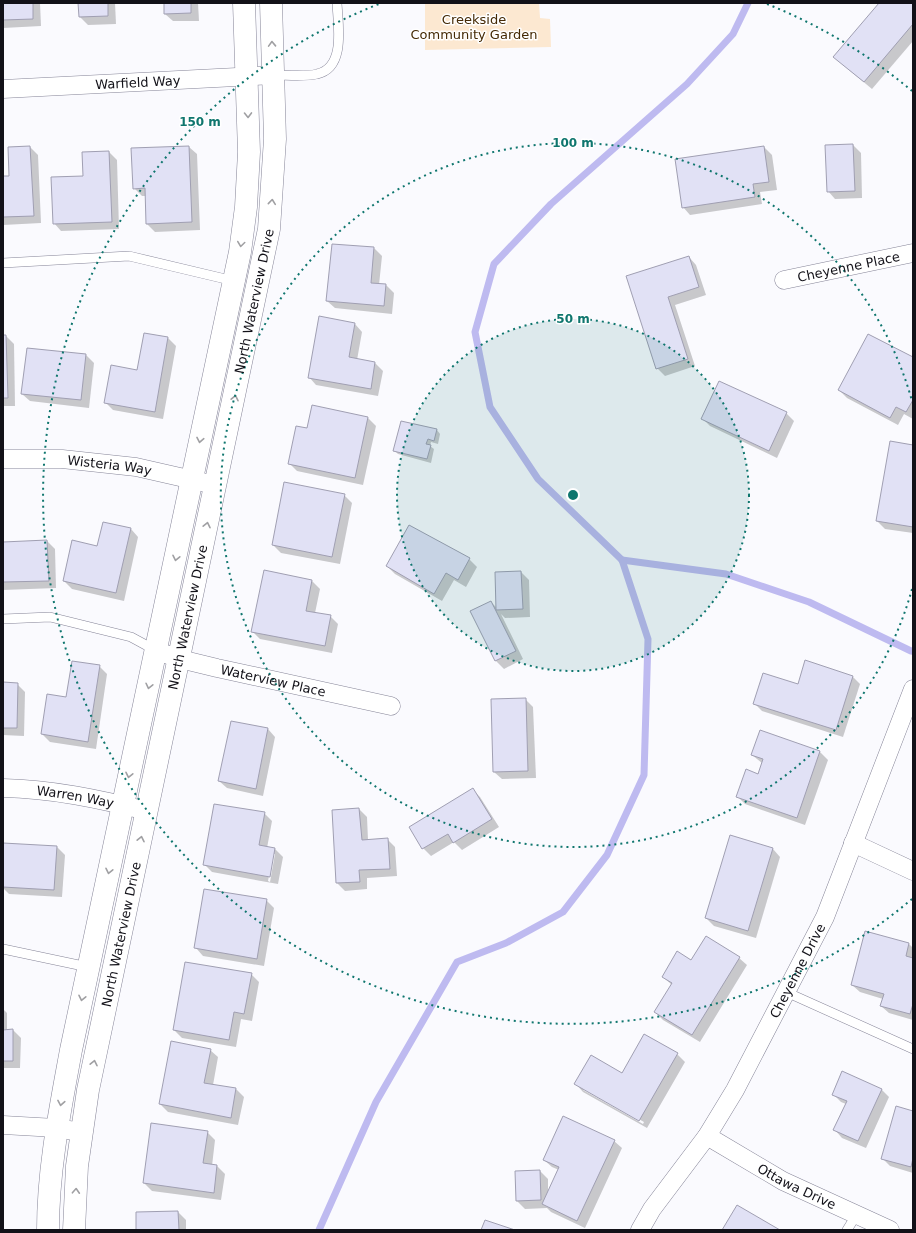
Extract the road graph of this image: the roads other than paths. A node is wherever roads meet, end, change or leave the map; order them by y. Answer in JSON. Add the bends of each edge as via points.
{"nodes":[{"id":1,"x":244,"y":3,"type":"edge"},
{"id":2,"x":271,"y":3,"type":"edge"},
{"id":3,"x":337,"y":3,"type":"edge"},
{"id":4,"x":274,"y":75,"type":"junction"},
{"id":5,"x":247,"y":76,"type":"junction"},
{"id":6,"x":3,"y":89,"type":"edge"},
{"id":7,"x":913,"y":253,"type":"edge"},
{"id":8,"x":3,"y":263,"type":"edge"},
{"id":9,"x":784,"y":280,"type":"dead end"},
{"id":10,"x":234,"y":282,"type":"junction"},
{"id":11,"x":3,"y":459,"type":"edge"},
{"id":12,"x":192,"y":479,"type":"junction"},
{"id":13,"x":216,"y":485,"type":"junction"},
{"id":14,"x":3,"y":619,"type":"edge"},
{"id":15,"x":157,"y":651,"type":"junction"},
{"id":16,"x":180,"y":659,"type":"junction"},
{"id":17,"x":913,"y":689,"type":"edge"},
{"id":18,"x":391,"y":706,"type":"dead end"},
{"id":19,"x":3,"y":788,"type":"edge"},
{"id":20,"x":123,"y":805,"type":"junction"},
{"id":21,"x":146,"y":812,"type":"junction"},
{"id":22,"x":853,"y":844,"type":"junction"},
{"id":23,"x":913,"y":871,"type":"edge"},
{"id":24,"x":3,"y":949,"type":"edge"},
{"id":25,"x":88,"y":967,"type":"junction"},
{"id":26,"x":786,"y":992,"type":"junction"},
{"id":27,"x":913,"y":1049,"type":"edge"},
{"id":28,"x":3,"y":1125,"type":"edge"},
{"id":29,"x":56,"y":1128,"type":"junction"},
{"id":30,"x":81,"y":1132,"type":"junction"},
{"id":31,"x":707,"y":1136,"type":"junction"},
{"id":32,"x":857,"y":1214,"type":"junction"},
{"id":33,"x":48,"y":1230,"type":"edge"},
{"id":34,"x":74,"y":1230,"type":"edge"},
{"id":35,"x":640,"y":1230,"type":"edge"},
{"id":36,"x":847,"y":1230,"type":"edge"},
{"id":37,"x":890,"y":1230,"type":"edge"}],
"edges":[{"from":1,"to":5,"type":"street","name":"North Waterview Drive"},
{"from":4,"to":2,"type":"street","name":"North Waterview Drive","one_way":true},
{"from":3,"to":4,"type":"lane","via":[[338,54],[332,66],[318,74]]},
{"from":4,"to":5,"type":"street","name":"Warfield Way"},
{"from":13,"to":4,"type":"street","name":"North Waterview Drive","one_way":true,"via":[[269,229],[275,139]]},
{"from":5,"to":6,"type":"street","name":"Warfield Way"},
{"from":5,"to":10,"type":"street","name":"North Waterview Drive","one_way":true,"via":[[249,152],[246,199]]},
{"from":7,"to":9,"type":"street","name":"Cheyenne Place"},
{"from":8,"to":10,"type":"lane","via":[[129,256]]},
{"from":10,"to":12,"type":"street","name":"North Waterview Drive","one_way":true},
{"from":11,"to":12,"type":"street","name":"Wisteria Way","via":[[62,459],[136,466]]},
{"from":12,"to":13,"type":"street","name":"Wisteria Way"},
{"from":12,"to":15,"type":"street","name":"North Waterview Drive","one_way":true},
{"from":16,"to":13,"type":"street","name":"North Waterview Drive","one_way":true},
{"from":14,"to":15,"type":"lane","via":[[50,617],[131,637]]},
{"from":15,"to":16,"type":"street","name":"Waterview Place"},
{"from":15,"to":20,"type":"street","name":"North Waterview Drive","one_way":true},
{"from":16,"to":18,"type":"street","name":"Waterview Place"},
{"from":16,"to":21,"type":"street","name":"North Waterview Drive"},
{"from":17,"to":22,"type":"street","name":"Cheyenne Drive"},
{"from":19,"to":20,"type":"street","name":"Warren Way","via":[[34,789]]},
{"from":20,"to":21,"type":"street","name":"Warren Way"},
{"from":20,"to":25,"type":"street","name":"North Waterview Drive","one_way":true},
{"from":30,"to":21,"type":"street","name":"North Waterview Drive","one_way":true},
{"from":22,"to":23,"type":"street"},
{"from":22,"to":26,"type":"street","name":"Cheyenne Drive","via":[[825,917]]},
{"from":24,"to":25,"type":"lane"},
{"from":25,"to":29,"type":"street","name":"North Waterview Drive","one_way":true},
{"from":26,"to":27,"type":"lane"},
{"from":26,"to":31,"type":"street","name":"Cheyenne Drive","via":[[736,1090]]},
{"from":28,"to":29,"type":"street"},
{"from":29,"to":30,"type":"street"},
{"from":29,"to":33,"type":"street","name":"North Waterview Drive"},
{"from":34,"to":30,"type":"street","name":"North Waterview Drive","one_way":true},
{"from":31,"to":32,"type":"street","name":"Ottawa Drive","via":[[784,1182]]},
{"from":31,"to":35,"type":"street","name":"Cheyenne Drive"},
{"from":32,"to":36,"type":"lane"},
{"from":32,"to":37,"type":"street","name":"Ottawa Drive"}]}
